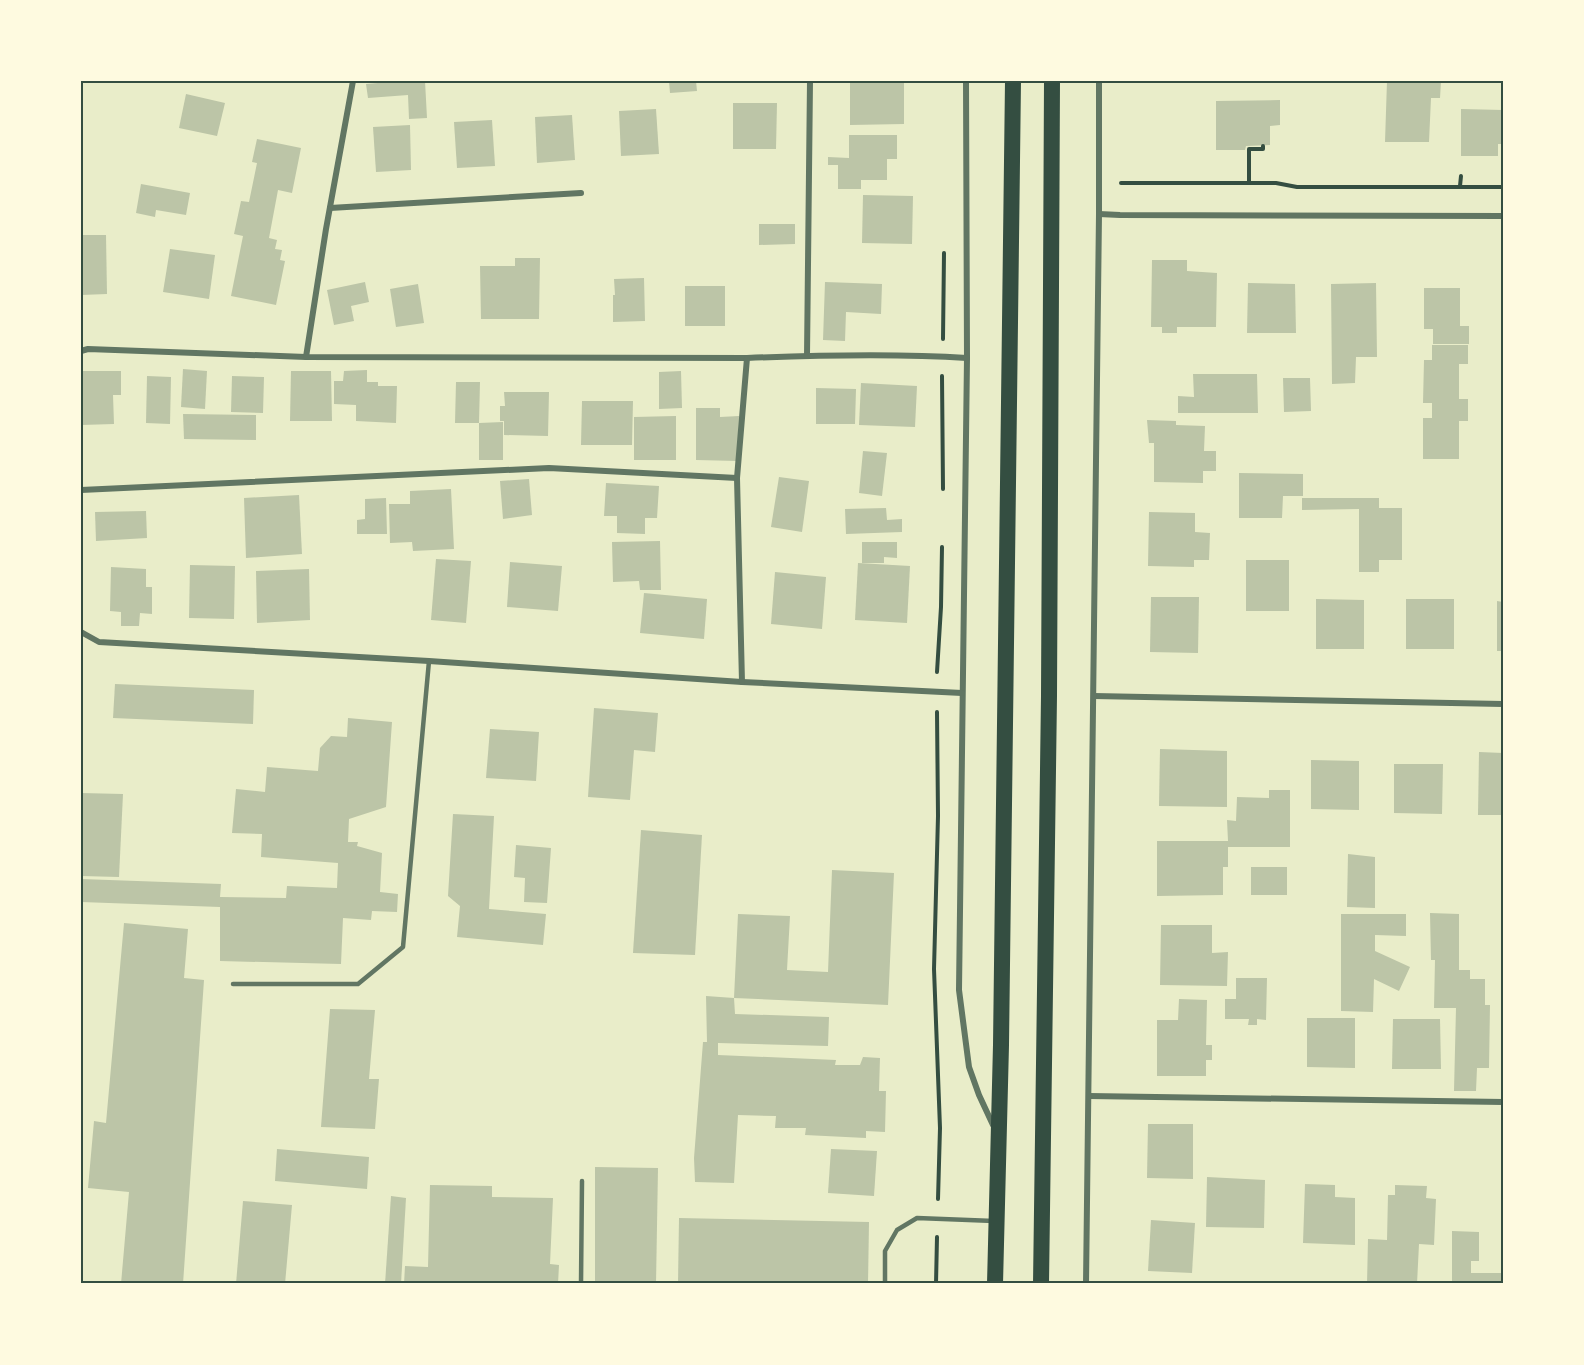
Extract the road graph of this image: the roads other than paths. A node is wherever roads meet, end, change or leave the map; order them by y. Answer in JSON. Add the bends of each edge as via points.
{"nodes":[{"id":1,"x":353,"y":81,"type":"edge"},
{"id":2,"x":810,"y":81,"type":"edge"},
{"id":3,"x":966,"y":81,"type":"edge"},
{"id":4,"x":1013,"y":81,"type":"edge"},
{"id":5,"x":1052,"y":81,"type":"edge"},
{"id":6,"x":1099,"y":81,"type":"edge"},
{"id":7,"x":581,"y":193,"type":"dead end"},
{"id":8,"x":330,"y":208,"type":"junction"},
{"id":9,"x":1100,"y":214,"type":"junction"},
{"id":10,"x":1503,"y":216,"type":"edge"},
{"id":11,"x":84,"y":350,"type":"edge"},
{"id":12,"x":807,"y":356,"type":"junction"},
{"id":13,"x":306,"y":357,"type":"junction"},
{"id":14,"x":747,"y":358,"type":"junction"},
{"id":15,"x":967,"y":358,"type":"junction"},
{"id":16,"x":737,"y":478,"type":"junction"},
{"id":17,"x":81,"y":490,"type":"edge"},
{"id":18,"x":81,"y":632,"type":"edge"},
{"id":19,"x":429,"y":661,"type":"junction"},
{"id":20,"x":742,"y":682,"type":"junction"},
{"id":21,"x":962,"y":693,"type":"junction"},
{"id":22,"x":1094,"y":696,"type":"junction"},
{"id":23,"x":1503,"y":704,"type":"edge"},
{"id":24,"x":233,"y":984,"type":"dead end"},
{"id":25,"x":1089,"y":1096,"type":"junction"},
{"id":26,"x":1503,"y":1102,"type":"edge"},
{"id":27,"x":999,"y":1135,"type":"junction"},
{"id":28,"x":582,"y":1181,"type":"dead end"},
{"id":29,"x":996,"y":1221,"type":"junction"},
{"id":30,"x":580,"y":1284,"type":"edge"},
{"id":31,"x":885,"y":1284,"type":"edge"},
{"id":32,"x":995,"y":1284,"type":"edge"},
{"id":33,"x":1041,"y":1284,"type":"edge"},
{"id":34,"x":1086,"y":1284,"type":"edge"}],
"edges":[{"from":1,"to":8,"type":"street"},
{"from":2,"to":12,"type":"street"},
{"from":3,"to":15,"type":"street"},
{"from":4,"to":27,"type":"highway"},
{"from":5,"to":33,"type":"highway"},
{"from":6,"to":9,"type":"street"},
{"from":7,"to":8,"type":"street"},
{"from":8,"to":13,"type":"street"},
{"from":9,"to":10,"type":"street"},
{"from":9,"to":22,"type":"street"},
{"from":11,"to":13,"type":"street"},
{"from":12,"to":14,"type":"street"},
{"from":12,"to":15,"type":"street"},
{"from":13,"to":14,"type":"street"},
{"from":14,"to":16,"type":"street"},
{"from":15,"to":21,"type":"street"},
{"from":16,"to":17,"type":"street","via":[[549,468]]},
{"from":16,"to":20,"type":"street"},
{"from":18,"to":19,"type":"street","via":[[99,642]]},
{"from":19,"to":20,"type":"street"},
{"from":19,"to":24,"type":"lane","via":[[404,947],[358,984]]},
{"from":20,"to":21,"type":"street"},
{"from":21,"to":27,"type":"street","via":[[959,990],[969,1067],[978,1095]]},
{"from":22,"to":23,"type":"street"},
{"from":22,"to":25,"type":"street"},
{"from":25,"to":26,"type":"street"},
{"from":25,"to":34,"type":"street"},
{"from":27,"to":29,"type":"highway"},
{"from":28,"to":30,"type":"lane"},
{"from":29,"to":31,"type":"lane","via":[[917,1218],[897,1230],[885,1251]]},
{"from":29,"to":32,"type":"highway"}]}
